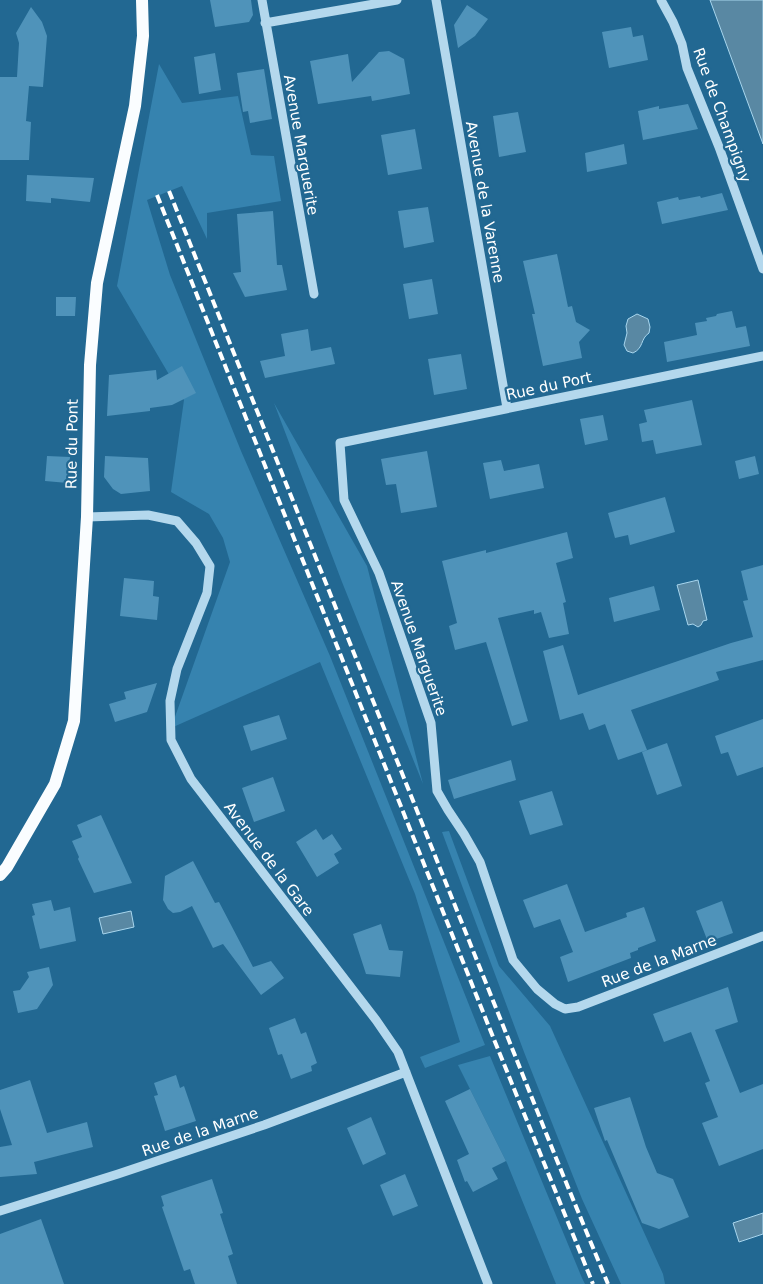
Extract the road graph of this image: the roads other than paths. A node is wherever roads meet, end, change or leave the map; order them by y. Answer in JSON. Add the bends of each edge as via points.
{"nodes":[{"id":1,"x":142,"y":0,"type":"edge"},
{"id":2,"x":262,"y":0,"type":"edge"},
{"id":3,"x":397,"y":0,"type":"edge"},
{"id":4,"x":436,"y":0,"type":"edge"},
{"id":5,"x":661,"y":0,"type":"edge"},
{"id":6,"x":265,"y":23,"type":"junction"},
{"id":7,"x":763,"y":269,"type":"edge"},
{"id":8,"x":314,"y":294,"type":"dead end"},
{"id":9,"x":763,"y":356,"type":"edge"},
{"id":10,"x":507,"y":408,"type":"junction"},
{"id":11,"x":340,"y":443,"type":"joint"},
{"id":12,"x":87,"y":517,"type":"junction"},
{"id":13,"x":0,"y":875,"type":"edge"},
{"id":14,"x":763,"y":936,"type":"edge"},
{"id":15,"x":565,"y":1009,"type":"joint"},
{"id":16,"x":406,"y":1072,"type":"junction"},
{"id":17,"x":0,"y":1211,"type":"edge"},
{"id":18,"x":488,"y":1284,"type":"edge"}],
"edges":[{"from":1,"to":12,"type":"main road","name":"Rue du Pont","via":[[143,36],[135,106],[97,284],[90,365]]},
{"from":2,"to":6,"type":"street","name":"Avenue Marguerite"},
{"from":3,"to":6,"type":"street"},
{"from":4,"to":10,"type":"street","name":"Avenue de la Varenne"},
{"from":5,"to":7,"type":"street","name":"Rue de Champigny","via":[[682,44],[687,68]]},
{"from":6,"to":8,"type":"street","name":"Avenue Marguerite"},
{"from":9,"to":10,"type":"street","name":"Rue du Port"},
{"from":10,"to":11,"type":"street","name":"Rue du Port"},
{"from":11,"to":15,"type":"street","name":"Avenue Marguerite","via":[[344,500],[379,573],[431,723],[437,791],[480,862],[513,960],[537,989]]},
{"from":12,"to":13,"type":"main road","name":"Rue du Pont","via":[[74,721],[55,784]]},
{"from":12,"to":16,"type":"street","name":"Avenue de la Gare","via":[[148,514],[176,521],[196,543],[210,566],[208,593],[177,669],[170,701],[171,740],[191,779],[376,1020],[398,1052]]},
{"from":14,"to":15,"type":"street","name":"Rue de la Marne","via":[[578,1007]]},
{"from":16,"to":17,"type":"street","name":"Rue de la Marne","via":[[264,1125]]},
{"from":16,"to":18,"type":"street","name":"Avenue de la Gare"}]}
